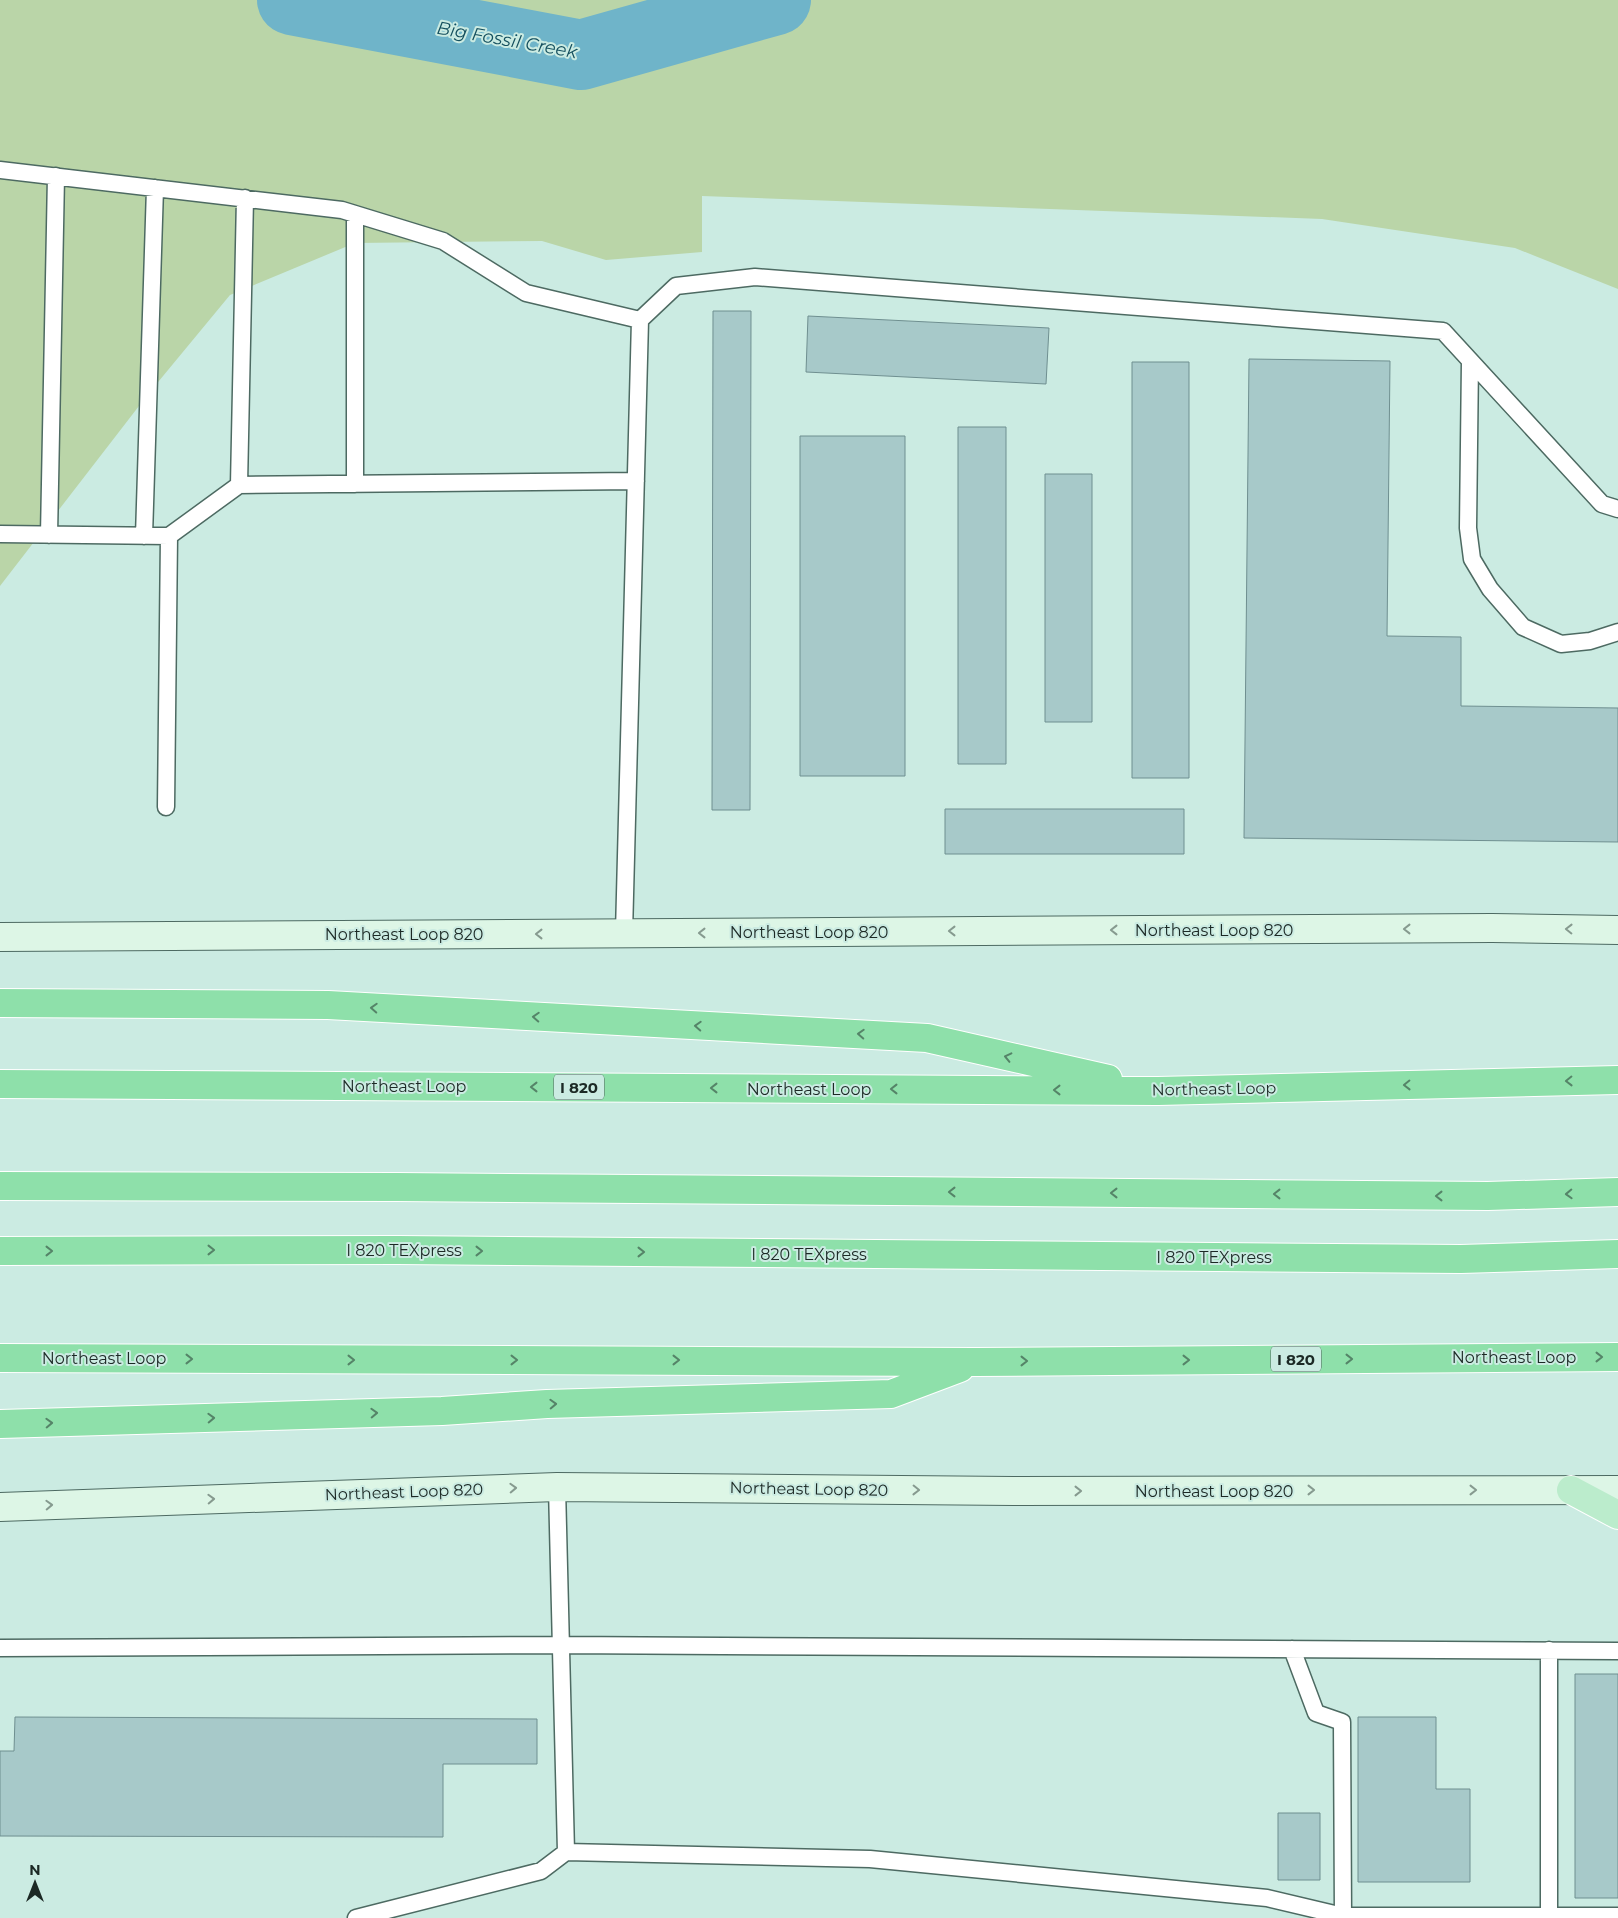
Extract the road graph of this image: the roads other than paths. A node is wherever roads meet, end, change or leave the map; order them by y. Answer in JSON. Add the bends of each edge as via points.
{"nodes":[{"id":1,"x":0,"y":170,"type":"edge"},
{"id":2,"x":56,"y":176,"type":"junction"},
{"id":3,"x":155,"y":188,"type":"junction"},
{"id":4,"x":245,"y":198,"type":"junction"},
{"id":5,"x":355,"y":214,"type":"junction"},
{"id":6,"x":640,"y":320,"type":"junction"},
{"id":7,"x":1470,"y":361,"type":"junction"},
{"id":8,"x":636,"y":481,"type":"junction"},
{"id":9,"x":355,"y":484,"type":"junction"},
{"id":10,"x":239,"y":485,"type":"junction"},
{"id":11,"x":1618,"y":509,"type":"edge"},
{"id":12,"x":0,"y":534,"type":"edge"},
{"id":13,"x":50,"y":535,"type":"junction"},
{"id":14,"x":144,"y":536,"type":"junction"},
{"id":15,"x":169,"y":536,"type":"junction"},
{"id":16,"x":1618,"y":632,"type":"edge"},
{"id":17,"x":166,"y":807,"type":"dead end"},
{"id":18,"x":1618,"y":930,"type":"edge"},
{"id":19,"x":624,"y":933,"type":"junction"},
{"id":20,"x":0,"y":937,"type":"edge"},
{"id":21,"x":0,"y":1003,"type":"edge"},
{"id":22,"x":1618,"y":1080,"type":"edge"},
{"id":23,"x":0,"y":1084,"type":"edge"},
{"id":24,"x":1158,"y":1091,"type":"junction"},
{"id":25,"x":0,"y":1186,"type":"edge"},
{"id":26,"x":1618,"y":1192,"type":"edge"},
{"id":27,"x":0,"y":1251,"type":"edge"},
{"id":28,"x":1618,"y":1254,"type":"edge"},
{"id":29,"x":1618,"y":1357,"type":"edge"},
{"id":30,"x":0,"y":1358,"type":"edge"},
{"id":31,"x":975,"y":1362,"type":"junction"},
{"id":32,"x":0,"y":1424,"type":"edge"},
{"id":33,"x":557,"y":1486,"type":"junction"},
{"id":34,"x":1571,"y":1490,"type":"junction"},
{"id":35,"x":1618,"y":1490,"type":"edge"},
{"id":36,"x":0,"y":1507,"type":"edge"},
{"id":37,"x":1618,"y":1515,"type":"edge"},
{"id":38,"x":561,"y":1645,"type":"junction"},
{"id":39,"x":0,"y":1648,"type":"edge"},
{"id":40,"x":1292,"y":1649,"type":"junction"},
{"id":41,"x":1549,"y":1650,"type":"junction"},
{"id":42,"x":1618,"y":1651,"type":"edge"},
{"id":43,"x":566,"y":1852,"type":"junction"},
{"id":44,"x":1343,"y":1916,"type":"junction"},
{"id":45,"x":1549,"y":1916,"type":"junction"},
{"id":46,"x":1618,"y":1916,"type":"edge"},
{"id":47,"x":356,"y":1918,"type":"edge"}],
"edges":[{"from":1,"to":2,"type":"lane"},
{"from":2,"to":3,"type":"lane"},
{"from":2,"to":13,"type":"lane"},
{"from":3,"to":4,"type":"lane"},
{"from":3,"to":14,"type":"lane"},
{"from":4,"to":5,"type":"lane"},
{"from":4,"to":10,"type":"lane"},
{"from":5,"to":6,"type":"lane","via":[[443,241],[526,293]]},
{"from":5,"to":9,"type":"lane"},
{"from":6,"to":7,"type":"lane","via":[[676,286],[755,277],[1443,331]]},
{"from":6,"to":8,"type":"lane"},
{"from":7,"to":11,"type":"lane","via":[[1602,504]]},
{"from":7,"to":16,"type":"lane","via":[[1468,528],[1472,559],[1490,590],[1523,627],[1561,644],[1590,641]]},
{"from":8,"to":9,"type":"lane"},
{"from":8,"to":19,"type":"lane"},
{"from":9,"to":10,"type":"lane"},
{"from":10,"to":15,"type":"lane"},
{"from":12,"to":13,"type":"lane"},
{"from":13,"to":14,"type":"lane"},
{"from":14,"to":15,"type":"lane"},
{"from":15,"to":17,"type":"lane"},
{"from":18,"to":19,"type":"main road","name":"Northeast Loop 820","one_way":true},
{"from":19,"to":20,"type":"main road","name":"Northeast Loop 820","one_way":true},
{"from":24,"to":21,"type":"highway","one_way":true,"via":[[927,1038],[328,1005]]},
{"from":22,"to":24,"type":"highway","name":"Northeast Loop","number":"I 820","one_way":true},
{"from":24,"to":23,"type":"highway","name":"Northeast Loop","number":"I 820","one_way":true},
{"from":26,"to":25,"type":"highway","one_way":true,"via":[[1488,1196]]},
{"from":27,"to":28,"type":"highway","name":"I 820 TEXpress","one_way":true,"via":[[398,1250],[1451,1259]]},
{"from":31,"to":29,"type":"highway","name":"Northeast Loop","number":"I 820","one_way":true},
{"from":30,"to":31,"type":"highway","name":"Northeast Loop","number":"I 820","one_way":true},
{"from":32,"to":31,"type":"highway","one_way":true,"via":[[891,1394]]},
{"from":33,"to":34,"type":"main road","name":"Northeast Loop 820","one_way":true,"via":[[1004,1491]]},
{"from":36,"to":33,"type":"main road","name":"Northeast Loop 820","one_way":true},
{"from":33,"to":38,"type":"lane"},
{"from":34,"to":35,"type":"main road","name":"Northeast Loop 820"},
{"from":34,"to":37,"type":"main road"},
{"from":38,"to":39,"type":"lane"},
{"from":38,"to":40,"type":"lane"},
{"from":38,"to":43,"type":"lane"},
{"from":40,"to":41,"type":"lane"},
{"from":40,"to":44,"type":"lane","via":[[1316,1713],[1342,1722]]},
{"from":41,"to":42,"type":"lane"},
{"from":41,"to":45,"type":"lane"},
{"from":43,"to":44,"type":"lane","via":[[870,1859],[1267,1898]]},
{"from":43,"to":47,"type":"lane","via":[[541,1872]]},
{"from":44,"to":45,"type":"lane"},
{"from":45,"to":46,"type":"lane"}]}
